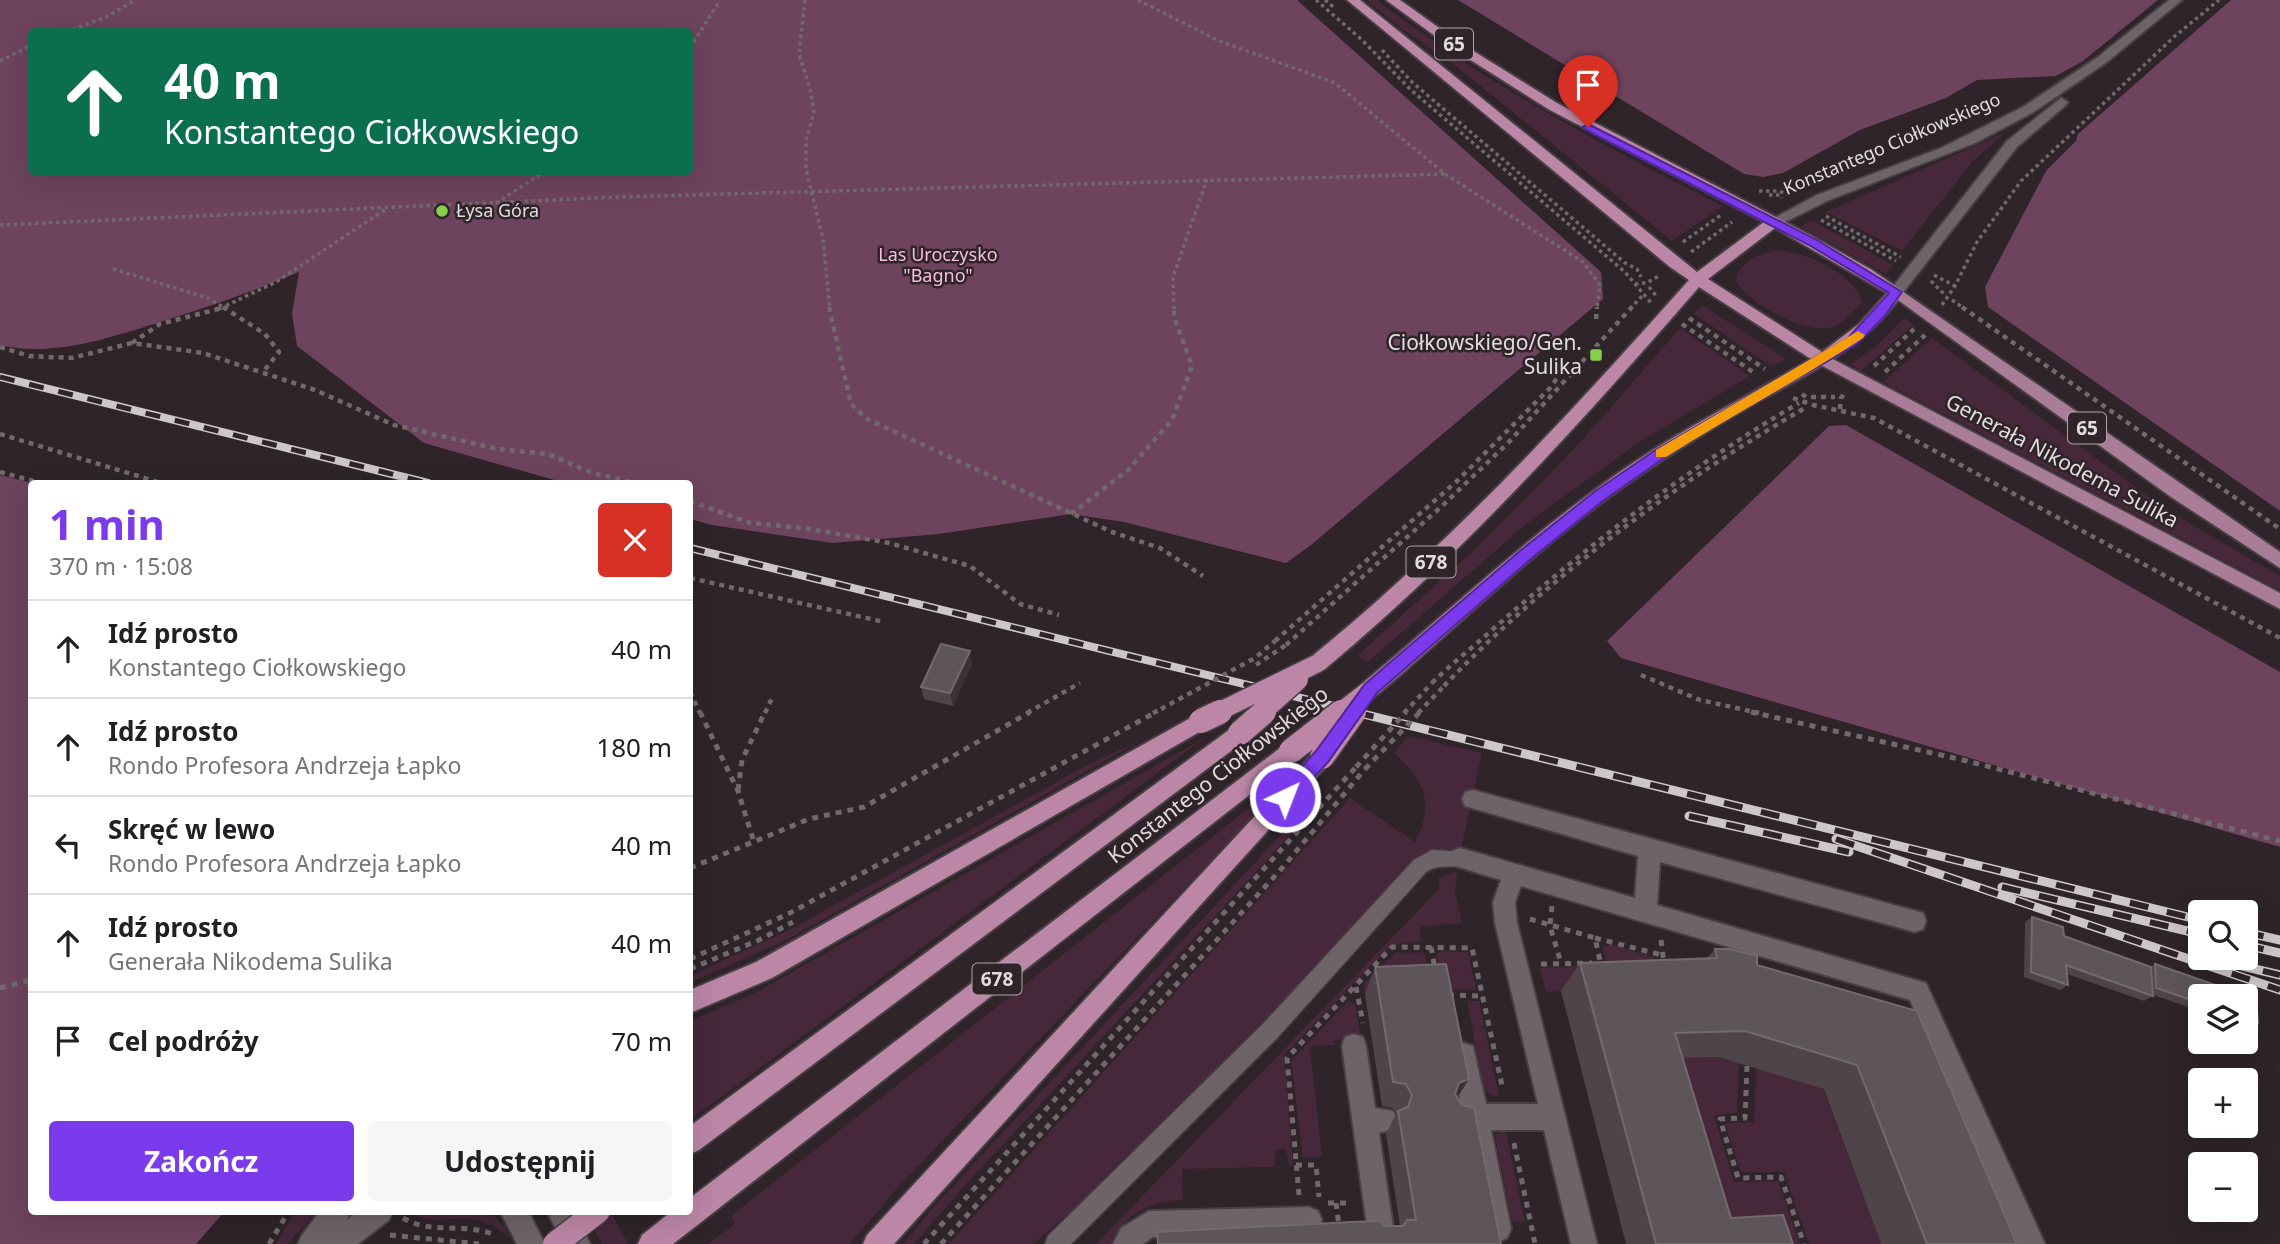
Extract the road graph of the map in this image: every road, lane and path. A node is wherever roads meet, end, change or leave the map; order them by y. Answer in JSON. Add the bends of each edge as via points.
{"nodes":[{"id":1,"x":135,"y":0,"type":"edge"},
{"id":2,"x":720,"y":0,"type":"edge"},
{"id":3,"x":806,"y":0,"type":"edge"},
{"id":4,"x":1138,"y":0,"type":"edge"},
{"id":5,"x":1316,"y":0,"type":"edge"},
{"id":6,"x":1325,"y":0,"type":"edge"},
{"id":7,"x":1353,"y":0,"type":"edge"},
{"id":8,"x":1392,"y":0,"type":"edge"},
{"id":9,"x":2176,"y":0,"type":"edge"},
{"id":10,"x":2219,"y":0,"type":"edge"},
{"id":11,"x":1343,"y":15,"type":"dead end"},
{"id":12,"x":77,"y":28,"type":"edge"},
{"id":13,"x":693,"y":44,"type":"edge"},
{"id":14,"x":1378,"y":46,"type":"dead end"},
{"id":15,"x":28,"y":48,"type":"edge"},
{"id":16,"x":0,"y":61,"type":"edge"},
{"id":17,"x":2099,"y":64,"type":"junction"},
{"id":18,"x":1445,"y":174,"type":"junction"},
{"id":19,"x":539,"y":175,"type":"edge"},
{"id":20,"x":1207,"y":179,"type":"junction"},
{"id":21,"x":811,"y":191,"type":"junction"},
{"id":22,"x":1763,"y":192,"type":"dead end"},
{"id":23,"x":1769,"y":195,"type":"dead end"},
{"id":24,"x":1790,"y":197,"type":"dead end"},
{"id":25,"x":1782,"y":198,"type":"dead end"},
{"id":26,"x":495,"y":203,"type":"junction"},
{"id":27,"x":387,"y":208,"type":"junction"},
{"id":28,"x":1731,"y":208,"type":"dead end"},
{"id":29,"x":1820,"y":213,"type":"dead end"},
{"id":30,"x":1742,"y":214,"type":"dead end"},
{"id":31,"x":1814,"y":216,"type":"dead end"},
{"id":32,"x":1774,"y":222,"type":"junction"},
{"id":33,"x":0,"y":225,"type":"edge"},
{"id":34,"x":1677,"y":246,"type":"dead end"},
{"id":35,"x":1688,"y":254,"type":"dead end"},
{"id":36,"x":1901,"y":257,"type":"dead end"},
{"id":37,"x":1898,"y":262,"type":"dead end"},
{"id":38,"x":113,"y":269,"type":"dead end"},
{"id":39,"x":1660,"y":275,"type":"dead end"},
{"id":40,"x":1933,"y":275,"type":"dead end"},
{"id":41,"x":1642,"y":277,"type":"dead end"},
{"id":42,"x":1697,"y":280,"type":"junction"},
{"id":43,"x":1931,"y":281,"type":"dead end"},
{"id":44,"x":1634,"y":284,"type":"junction"},
{"id":45,"x":1955,"y":286,"type":"junction"},
{"id":46,"x":1649,"y":287,"type":"dead end"},
{"id":47,"x":1896,"y":292,"type":"junction"},
{"id":48,"x":1654,"y":295,"type":"dead end"},
{"id":49,"x":1945,"y":295,"type":"dead end"},
{"id":50,"x":1642,"y":296,"type":"junction"},
{"id":51,"x":1952,"y":300,"type":"dead end"},
{"id":52,"x":1942,"y":304,"type":"dead end"},
{"id":53,"x":1653,"y":305,"type":"dead end"},
{"id":54,"x":223,"y":307,"type":"junction"},
{"id":55,"x":1689,"y":318,"type":"dead end"},
{"id":56,"x":1596,"y":320,"type":"dead end"},
{"id":57,"x":1683,"y":325,"type":"dead end"},
{"id":58,"x":1918,"y":326,"type":"dead end"},
{"id":59,"x":1927,"y":332,"type":"dead end"},
{"id":60,"x":132,"y":343,"type":"junction"},
{"id":61,"x":0,"y":347,"type":"edge"},
{"id":62,"x":1823,"y":359,"type":"junction"},
{"id":63,"x":1570,"y":366,"type":"dead end"},
{"id":64,"x":1766,"y":369,"type":"dead end"},
{"id":65,"x":263,"y":372,"type":"junction"},
{"id":66,"x":1866,"y":373,"type":"dead end"},
{"id":67,"x":1757,"y":375,"type":"dead end"},
{"id":68,"x":1877,"y":379,"type":"dead end"},
{"id":69,"x":1846,"y":392,"type":"dead end"},
{"id":70,"x":1789,"y":396,"type":"dead end"},
{"id":71,"x":1835,"y":397,"type":"dead end"},
{"id":72,"x":1803,"y":401,"type":"junction"},
{"id":73,"x":1805,"y":408,"type":"dead end"},
{"id":74,"x":1840,"y":409,"type":"junction"},
{"id":75,"x":0,"y":434,"type":"edge"},
{"id":76,"x":0,"y":472,"type":"edge"},
{"id":77,"x":30,"y":480,"type":"edge"},
{"id":78,"x":150,"y":480,"type":"edge"},
{"id":79,"x":624,"y":480,"type":"edge"},
{"id":80,"x":693,"y":502,"type":"edge"},
{"id":81,"x":1071,"y":514,"type":"junction"},
{"id":82,"x":2280,"y":529,"type":"edge"},
{"id":83,"x":2280,"y":561,"type":"edge"},
{"id":84,"x":1203,"y":576,"type":"dead end"},
{"id":85,"x":693,"y":579,"type":"edge"},
{"id":86,"x":2280,"y":603,"type":"edge"},
{"id":87,"x":1059,"y":615,"type":"dead end"},
{"id":88,"x":884,"y":622,"type":"dead end"},
{"id":89,"x":2280,"y":638,"type":"edge"},
{"id":90,"x":1286,"y":645,"type":"dead end"},
{"id":91,"x":1323,"y":659,"type":"junction"},
{"id":92,"x":1641,"y":674,"type":"dead end"},
{"id":93,"x":1080,"y":683,"type":"dead end"},
{"id":94,"x":1371,"y":688,"type":"junction"},
{"id":95,"x":773,"y":696,"type":"dead end"},
{"id":96,"x":693,"y":698,"type":"edge"},
{"id":97,"x":738,"y":791,"type":"junction"},
{"id":98,"x":1472,"y":799,"type":"dead end"},
{"id":99,"x":2280,"y":841,"type":"edge"},
{"id":100,"x":754,"y":842,"type":"junction"},
{"id":101,"x":1650,"y":849,"type":"junction"},
{"id":102,"x":1460,"y":858,"type":"joint"},
{"id":103,"x":693,"y":867,"type":"edge"},
{"id":104,"x":1515,"y":874,"type":"junction"},
{"id":105,"x":1553,"y":885,"type":"junction"},
{"id":106,"x":1505,"y":912,"type":"junction"},
{"id":107,"x":1653,"y":913,"type":"junction"},
{"id":108,"x":1915,"y":921,"type":"dead end"},
{"id":109,"x":1550,"y":926,"type":"junction"},
{"id":110,"x":1595,"y":938,"type":"junction"},
{"id":111,"x":1431,"y":947,"type":"junction"},
{"id":112,"x":1662,"y":955,"type":"junction"},
{"id":113,"x":693,"y":958,"type":"edge"},
{"id":114,"x":704,"y":963,"type":"dead end"},
{"id":115,"x":1561,"y":963,"type":"junction"},
{"id":116,"x":1600,"y":963,"type":"junction"},
{"id":117,"x":1516,"y":964,"type":"junction"},
{"id":118,"x":1665,"y":966,"type":"edge"},
{"id":119,"x":693,"y":968,"type":"edge"},
{"id":120,"x":1604,"y":976,"type":"edge"},
{"id":121,"x":28,"y":981,"type":"edge"},
{"id":122,"x":1438,"y":981,"type":"edge"},
{"id":123,"x":1356,"y":986,"type":"junction"},
{"id":124,"x":0,"y":988,"type":"edge"},
{"id":125,"x":1440,"y":993,"type":"edge"},
{"id":126,"x":1482,"y":996,"type":"junction"},
{"id":127,"x":693,"y":1001,"type":"edge"},
{"id":128,"x":1460,"y":1036,"type":"edge"},
{"id":129,"x":1354,"y":1046,"type":"joint"},
{"id":130,"x":1747,"y":1066,"type":"edge"},
{"id":131,"x":1466,"y":1117,"type":"junction"},
{"id":132,"x":1508,"y":1117,"type":"junction"},
{"id":133,"x":1553,"y":1117,"type":"junction"},
{"id":134,"x":693,"y":1139,"type":"edge"},
{"id":135,"x":1296,"y":1165,"type":"junction"},
{"id":136,"x":1376,"y":1202,"type":"junction"},
{"id":137,"x":1336,"y":1203,"type":"junction"},
{"id":138,"x":693,"y":1210,"type":"edge"},
{"id":139,"x":287,"y":1215,"type":"edge"},
{"id":140,"x":334,"y":1215,"type":"edge"},
{"id":141,"x":380,"y":1215,"type":"edge"},
{"id":142,"x":383,"y":1215,"type":"edge"},
{"id":143,"x":389,"y":1215,"type":"edge"},
{"id":144,"x":515,"y":1215,"type":"edge"},
{"id":145,"x":562,"y":1215,"type":"edge"},
{"id":146,"x":593,"y":1215,"type":"edge"},
{"id":147,"x":687,"y":1215,"type":"edge"},
{"id":148,"x":1305,"y":1220,"type":"joint"},
{"id":149,"x":1498,"y":1229,"type":"edge"},
{"id":150,"x":1381,"y":1233,"type":"edge"},
{"id":151,"x":1341,"y":1241,"type":"edge"},
{"id":152,"x":501,"y":1243,"type":"edge"},
{"id":153,"x":269,"y":1244,"type":"edge"},
{"id":154,"x":311,"y":1244,"type":"edge"},
{"id":155,"x":336,"y":1244,"type":"edge"},
{"id":156,"x":479,"y":1244,"type":"edge"},
{"id":157,"x":532,"y":1244,"type":"edge"},
{"id":158,"x":555,"y":1244,"type":"edge"},
{"id":159,"x":577,"y":1244,"type":"edge"},
{"id":160,"x":651,"y":1244,"type":"edge"},
{"id":161,"x":876,"y":1244,"type":"edge"},
{"id":162,"x":924,"y":1244,"type":"edge"},
{"id":163,"x":941,"y":1244,"type":"edge"},
{"id":164,"x":1056,"y":1244,"type":"edge"},
{"id":165,"x":1126,"y":1244,"type":"edge"},
{"id":166,"x":1535,"y":1244,"type":"edge"},
{"id":167,"x":1584,"y":1244,"type":"edge"},
{"id":168,"x":1804,"y":1244,"type":"edge"},
{"id":169,"x":2032,"y":1244,"type":"edge"}],
"edges":[{"from":1,"to":12,"type":"path"},
{"from":2,"to":13,"type":"path"},
{"from":3,"to":21,"type":"path","via":[[799,54],[814,113],[806,141]]},
{"from":4,"to":18,"type":"path","via":[[1217,40],[1335,83]]},
{"from":5,"to":44,"type":"path","via":[[1412,91]]},
{"from":6,"to":11,"type":"path"},
{"from":7,"to":42,"type":"highway","number":"65"},
{"from":8,"to":32,"type":"highway","number":"65","via":[[1588,127]]},
{"from":9,"to":17,"type":"street","name":"Konstantego Ciołkowskiego"},
{"from":10,"to":45,"type":"path","via":[[2021,181],[1977,242]]},
{"from":14,"to":41,"type":"path","via":[[1413,83]]},
{"from":15,"to":16,"type":"path"},
{"from":17,"to":32,"type":"street","name":"Konstantego Ciołkowskiego","via":[[2009,121],[1857,182]]},
{"from":17,"to":47,"type":"street","name":"Konstantego Ciołkowskiego","via":[[2012,144]]},
{"from":18,"to":20,"type":"path"},
{"from":18,"to":56,"type":"path","via":[[1583,262],[1600,285]]},
{"from":19,"to":26,"type":"path"},
{"from":20,"to":21,"type":"path"},
{"from":20,"to":81,"type":"path","via":[[1173,277],[1174,317],[1192,366],[1172,420],[1128,470]]},
{"from":21,"to":26,"type":"path"},
{"from":21,"to":81,"type":"path","via":[[829,276],[831,323],[851,404],[867,419]]},
{"from":22,"to":24,"type":"path"},
{"from":23,"to":25,"type":"path"},
{"from":26,"to":27,"type":"path"},
{"from":27,"to":33,"type":"path"},
{"from":27,"to":54,"type":"path","via":[[276,282]]},
{"from":28,"to":34,"type":"path"},
{"from":29,"to":36,"type":"path"},
{"from":30,"to":35,"type":"path"},
{"from":31,"to":37,"type":"path"},
{"from":32,"to":42,"type":"highway","number":"678"},
{"from":32,"to":47,"type":"highway","number":"65"},
{"from":38,"to":54,"type":"path","via":[[208,298]]},
{"from":39,"to":44,"type":"path"},
{"from":40,"to":45,"type":"path"},
{"from":42,"to":62,"type":"highway","number":"65"},
{"from":42,"to":91,"type":"highway","name":"Konstantego Ciołkowskiego","number":"678","via":[[1531,466]]},
{"from":43,"to":49,"type":"path"},
{"from":44,"to":50,"type":"path"},
{"from":45,"to":52,"type":"path"},
{"from":46,"to":48,"type":"path"},
{"from":47,"to":62,"type":"highway","number":"678","via":[[1853,341]]},
{"from":47,"to":83,"type":"main road","name":"Generała Nikodema Sulika","number":"65"},
{"from":50,"to":53,"type":"path"},
{"from":50,"to":90,"type":"path","via":[[1508,443]]},
{"from":51,"to":82,"type":"path"},
{"from":54,"to":60,"type":"path","via":[[160,324]]},
{"from":54,"to":65,"type":"path","via":[[265,334],[279,352]]},
{"from":55,"to":64,"type":"path"},
{"from":57,"to":67,"type":"path"},
{"from":58,"to":66,"type":"path"},
{"from":59,"to":68,"type":"path"},
{"from":60,"to":61,"type":"path","via":[[72,358],[29,356]]},
{"from":60,"to":65,"type":"path","via":[[203,353]]},
{"from":62,"to":86,"type":"main road","name":"Generała Nikodema Sulika","number":"65"},
{"from":62,"to":94,"type":"highway","name":"Konstantego Ciołkowskiego","number":"678","via":[[1697,430],[1607,490]]},
{"from":63,"to":113,"type":"path","bridge":true,"via":[[1561,370],[1550,388],[1457,481],[1255,658],[790,913]]},
{"from":65,"to":79,"type":"path","via":[[394,425],[498,449],[548,454],[592,473]]},
{"from":69,"to":74,"type":"path"},
{"from":70,"to":72,"type":"path"},
{"from":71,"to":72,"type":"path","via":[[1806,397]]},
{"from":72,"to":74,"type":"path"},
{"from":72,"to":162,"type":"path","bridge":true,"via":[[1724,447],[1630,512],[1530,594],[1433,683]]},
{"from":73,"to":163,"type":"path","bridge":true,"via":[[1686,482],[1621,530],[1463,665]]},
{"from":74,"to":89,"type":"path","via":[[1874,418]]},
{"from":75,"to":78,"type":"path"},
{"from":76,"to":77,"type":"path"},
{"from":80,"to":87,"type":"path","via":[[750,523],[889,543],[970,566],[1020,604]]},
{"from":81,"to":84,"type":"path","via":[[1160,548]]},
{"from":85,"to":88,"type":"path"},
{"from":91,"to":127,"type":"highway","bridge":true,"via":[[1201,722],[764,970]]},
{"from":91,"to":134,"type":"highway","name":"Konstantego Ciołkowskiego","number":"678","bridge":true,"via":[[1240,733]]},
{"from":92,"to":99,"type":"path","via":[[1700,700],[1963,760]]},
{"from":93,"to":100,"type":"path","via":[[864,807],[809,819]]},
{"from":94,"to":138,"type":"highway","name":"Konstantego Ciołkowskiego","number":"678","bridge":true},
{"from":94,"to":161,"type":"highway","bridge":true,"via":[[1322,757]]},
{"from":95,"to":97,"type":"path","via":[[742,761]]},
{"from":96,"to":97,"type":"path"},
{"from":97,"to":100,"type":"path"},
{"from":98,"to":101,"type":"street"},
{"from":100,"to":103,"type":"path"},
{"from":101,"to":107,"type":"street"},
{"from":101,"to":108,"type":"street"},
{"from":102,"to":104,"type":"street"},
{"from":102,"to":164,"type":"lane","via":[[1432,858],[1420,866],[1269,1031]]},
{"from":104,"to":105,"type":"street"},
{"from":104,"to":106,"type":"street","via":[[1504,902]]},
{"from":105,"to":107,"type":"street"},
{"from":105,"to":109,"type":"path"},
{"from":106,"to":109,"type":"path"},
{"from":106,"to":117,"type":"street"},
{"from":107,"to":112,"type":"path"},
{"from":107,"to":169,"type":"street","via":[[1918,991]]},
{"from":109,"to":110,"type":"path"},
{"from":109,"to":115,"type":"path"},
{"from":110,"to":112,"type":"path"},
{"from":110,"to":116,"type":"path"},
{"from":111,"to":122,"type":"path"},
{"from":111,"to":123,"type":"path","via":[[1392,947]]},
{"from":111,"to":126,"type":"path","via":[[1472,948]]},
{"from":112,"to":118,"type":"path"},
{"from":114,"to":119,"type":"path"},
{"from":115,"to":116,"type":"path"},
{"from":115,"to":117,"type":"path"},
{"from":116,"to":120,"type":"path"},
{"from":117,"to":133,"type":"street"},
{"from":121,"to":124,"type":"path"},
{"from":123,"to":129,"type":"path","via":[[1365,1036]]},
{"from":123,"to":135,"type":"path","via":[[1287,1058]]},
{"from":125,"to":126,"type":"path"},
{"from":126,"to":132,"type":"path"},
{"from":128,"to":131,"type":"street"},
{"from":129,"to":136,"type":"street","via":[[1374,1121]]},
{"from":130,"to":168,"type":"path","via":[[1745,1118],[1720,1119],[1738,1178],[1781,1177]]},
{"from":131,"to":132,"type":"street"},
{"from":131,"to":149,"type":"street"},
{"from":132,"to":133,"type":"street"},
{"from":132,"to":166,"type":"path"},
{"from":133,"to":167,"type":"street"},
{"from":135,"to":137,"type":"path","via":[[1316,1165],[1320,1203]]},
{"from":135,"to":148,"type":"path"},
{"from":136,"to":137,"type":"path"},
{"from":136,"to":150,"type":"street"},
{"from":137,"to":151,"type":"path"},
{"from":139,"to":153,"type":"path"},
{"from":140,"to":154,"type":"street"},
{"from":141,"to":155,"type":"street"},
{"from":142,"to":156,"type":"path","via":[[384,1231],[398,1238]]},
{"from":143,"to":152,"type":"path","via":[[421,1227],[479,1227]]},
{"from":144,"to":157,"type":"street"},
{"from":145,"to":159,"type":"street"},
{"from":146,"to":158,"type":"highway","bridge":true},
{"from":147,"to":160,"type":"highway","name":"Konstantego Ciołkowskiego","number":"678","bridge":true},
{"from":148,"to":165,"type":"street","via":[[1149,1224]]}]}
